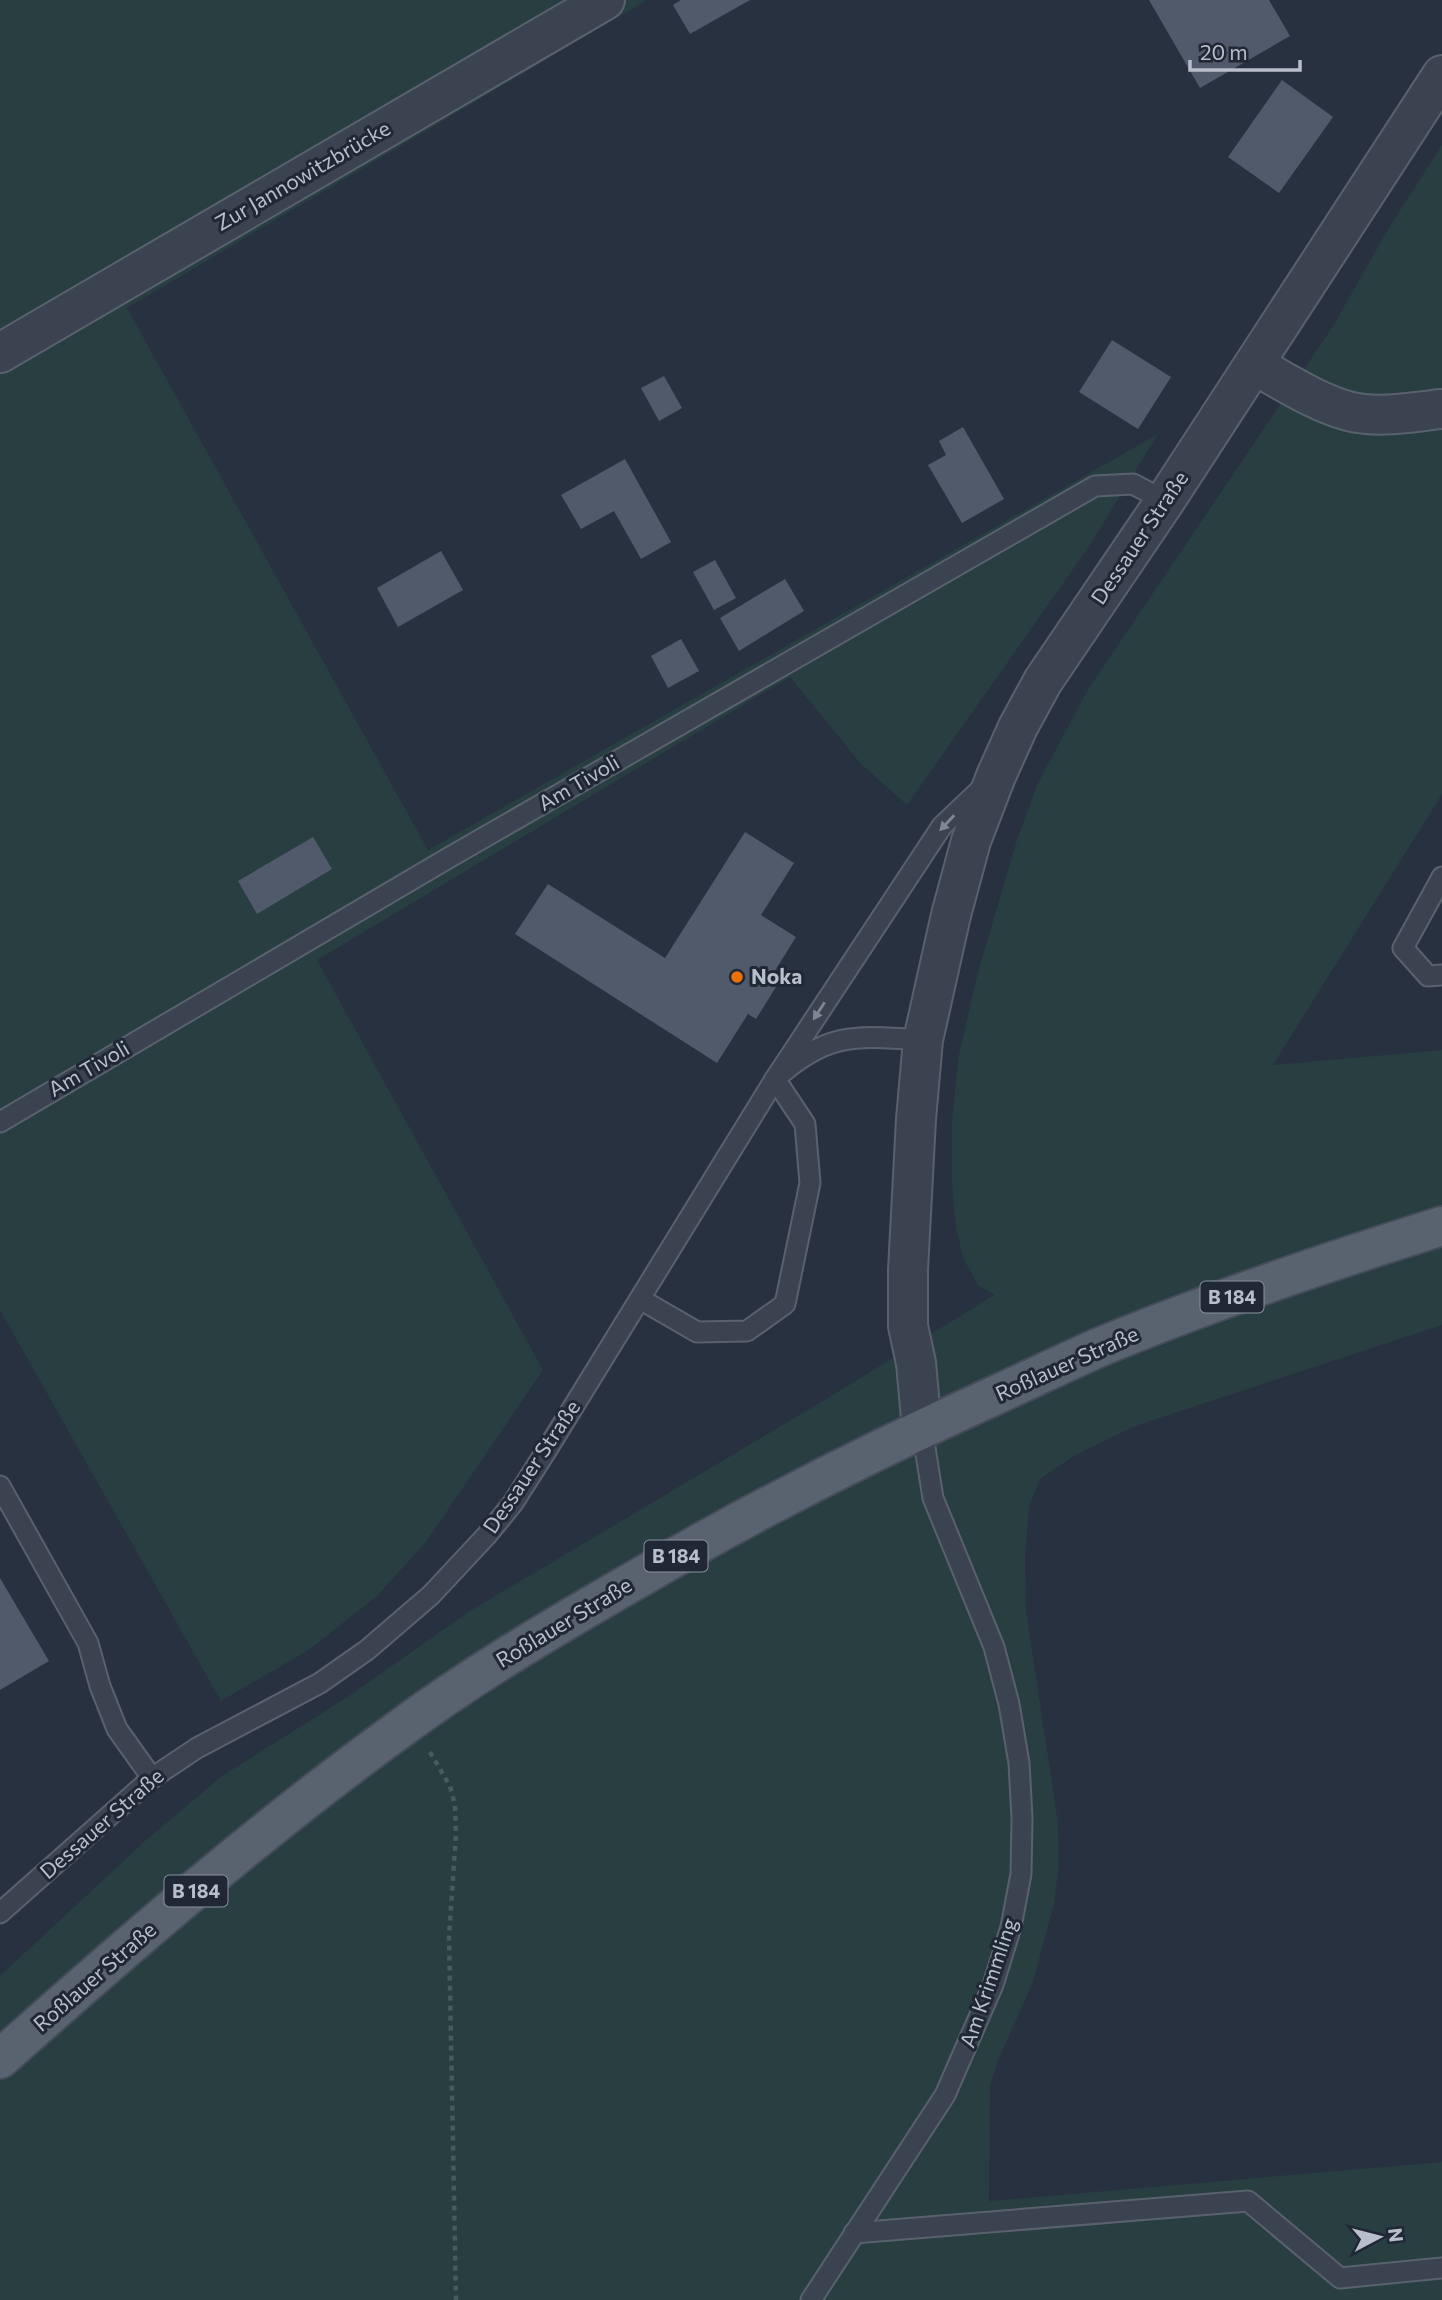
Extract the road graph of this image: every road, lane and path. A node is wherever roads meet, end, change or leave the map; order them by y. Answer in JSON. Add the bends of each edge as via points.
{"nodes":[{"id":1,"x":605,"y":0,"type":"edge"},
{"id":2,"x":1442,"y":75,"type":"edge"},
{"id":3,"x":0,"y":353,"type":"edge"},
{"id":4,"x":1254,"y":365,"type":"junction"},
{"id":5,"x":1442,"y":409,"type":"edge"},
{"id":6,"x":1165,"y":501,"type":"junction"},
{"id":7,"x":996,"y":776,"type":"junction"},
{"id":8,"x":1442,"y":877,"type":"edge"},
{"id":9,"x":1442,"y":975,"type":"edge"},
{"id":10,"x":923,"y":1040,"type":"junction"},
{"id":11,"x":775,"y":1079,"type":"junction"},
{"id":12,"x":0,"y":1122,"type":"edge"},
{"id":13,"x":1442,"y":1226,"type":"edge"},
{"id":14,"x":640,"y":1299,"type":"junction"},
{"id":15,"x":922,"y":1429,"type":"junction"},
{"id":16,"x":0,"y":1486,"type":"edge"},
{"id":17,"x":430,"y":1752,"type":"dead end"},
{"id":18,"x":152,"y":1777,"type":"junction"},
{"id":19,"x":0,"y":1913,"type":"edge"},
{"id":20,"x":0,"y":2059,"type":"edge"},
{"id":21,"x":854,"y":2233,"type":"junction"},
{"id":22,"x":1442,"y":2268,"type":"edge"},
{"id":23,"x":456,"y":2300,"type":"edge"},
{"id":24,"x":811,"y":2300,"type":"edge"}],
"edges":[{"from":1,"to":3,"type":"street","name":"Zur Jannowitzbrücke"},
{"from":2,"to":4,"type":"street","name":"Dessauer Straße"},
{"from":4,"to":5,"type":"street","via":[[1350,412]]},
{"from":4,"to":6,"type":"street","name":"Dessauer Straße"},
{"from":6,"to":7,"type":"street","name":"Dessauer Straße","via":[[1042,681]]},
{"from":6,"to":12,"type":"lane","name":"Am Tivoli","via":[[1133,484],[1095,486]]},
{"from":7,"to":10,"type":"street","name":"Dessauer Straße","via":[[971,841]]},
{"from":7,"to":11,"type":"lane","one_way":true,"via":[[942,826]]},
{"from":8,"to":9,"type":"lane","via":[[1403,948],[1428,976]]},
{"from":10,"to":11,"type":"lane","name":"Dessauer Straße","via":[[844,1039],[817,1047]]},
{"from":10,"to":15,"type":"street","name":"Dessauer Straße","via":[[908,1270],[908,1326]]},
{"from":11,"to":14,"type":"lane","name":"Dessauer Straße"},
{"from":11,"to":14,"type":"lane","via":[[805,1124],[810,1183],[785,1304],[747,1331],[697,1332]]},
{"from":13,"to":15,"type":"main road","name":"Roßlauer Straße","number":"B 184","via":[[1192,1311],[1096,1349]]},
{"from":14,"to":18,"type":"lane","name":"Dessauer Straße","via":[[513,1503],[430,1595],[367,1650],[320,1683]]},
{"from":15,"to":20,"type":"main road","name":"Roßlauer Straße","number":"B 184","via":[[695,1545],[503,1660],[401,1728],[268,1830]]},
{"from":15,"to":21,"type":"lane","name":"Am Krimmling","via":[[933,1498],[994,1647],[1009,1704],[1023,1818],[1021,1874],[993,1985],[962,2059],[945,2095]]},
{"from":16,"to":18,"type":"lane","via":[[88,1643],[117,1729]]},
{"from":17,"to":23,"type":"path","via":[[450,1786],[456,1834],[449,1936]]},
{"from":18,"to":19,"type":"lane","name":"Dessauer Straße"},
{"from":21,"to":22,"type":"lane","via":[[1248,2201],[1340,2278]]},
{"from":21,"to":24,"type":"lane","name":"Am Krimmling"}]}
